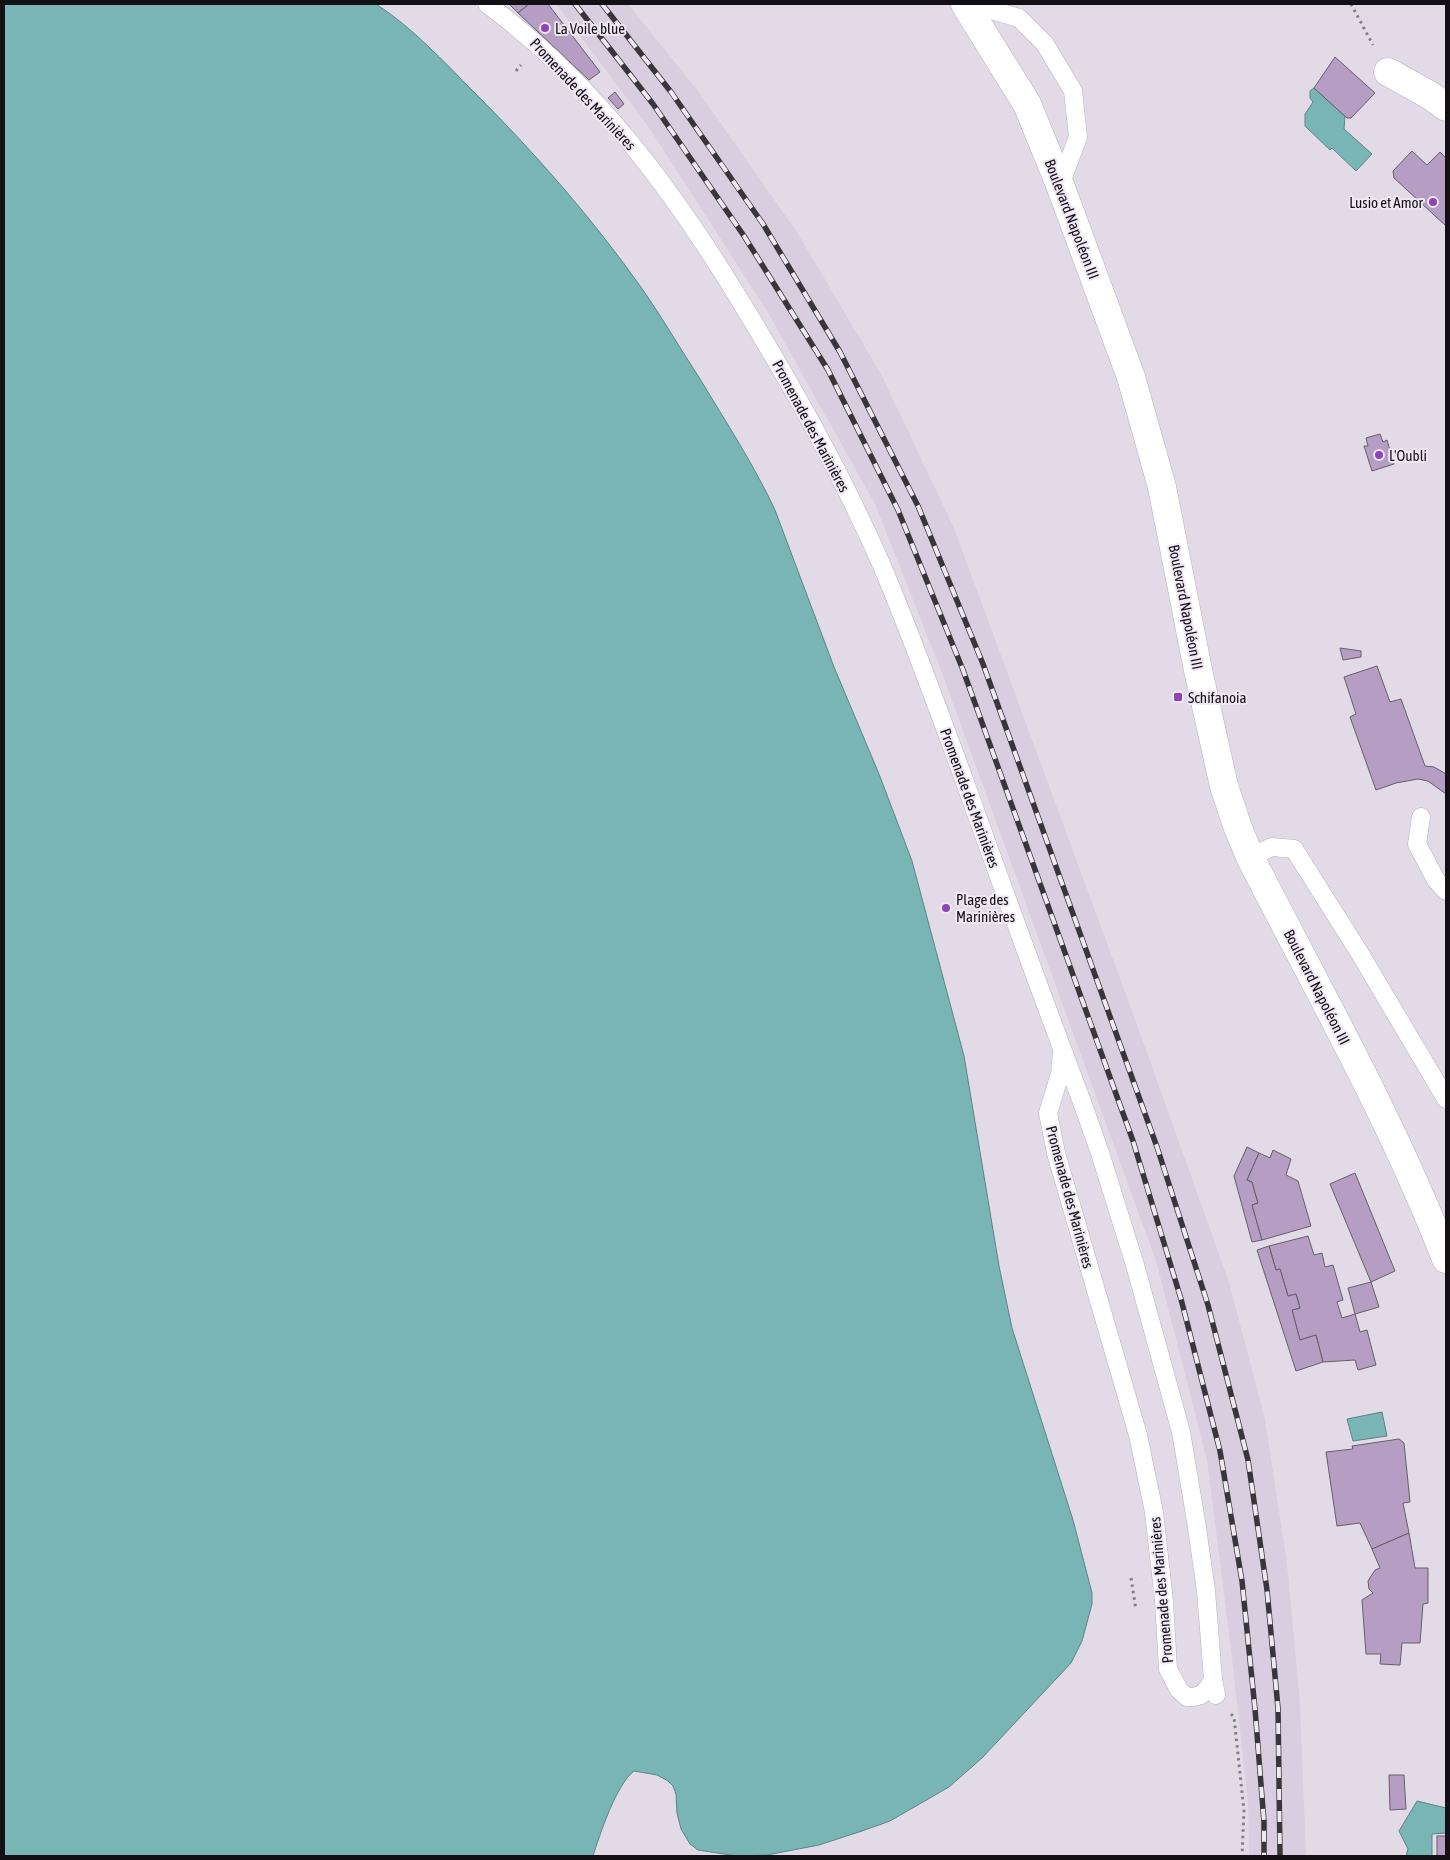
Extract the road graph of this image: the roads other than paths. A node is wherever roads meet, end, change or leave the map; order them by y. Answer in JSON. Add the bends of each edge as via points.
{"nodes":[{"id":1,"x":486,"y":4,"type":"edge"},
{"id":2,"x":965,"y":4,"type":"edge"},
{"id":3,"x":972,"y":4,"type":"edge"},
{"id":4,"x":1388,"y":72,"type":"road end"},
{"id":5,"x":1446,"y":107,"type":"edge"},
{"id":6,"x":1060,"y":185,"type":"junction"},
{"id":7,"x":1421,"y":817,"type":"dead end"},
{"id":8,"x":1250,"y":857,"type":"junction"},
{"id":9,"x":1446,"y":891,"type":"edge"},
{"id":10,"x":1062,"y":1049,"type":"junction"},
{"id":11,"x":1446,"y":1099,"type":"edge"},
{"id":12,"x":1446,"y":1259,"type":"edge"}],
"edges":[{"from":1,"to":10,"type":"lane","name":"Promenade des Marinières","via":[[550,56],[605,114],[669,192],[709,249],[800,402],[881,563],[913,640]]},
{"from":2,"to":6,"type":"main road","name":"Boulevard Napoléon III","via":[[1027,104]]},
{"from":3,"to":6,"type":"lane","via":[[1019,18],[1044,44],[1073,91],[1078,137]]},
{"from":4,"to":5,"type":"main road"},
{"from":6,"to":8,"type":"main road","name":"Boulevard Napoléon III","via":[[1134,387],[1162,487],[1224,786]]},
{"from":7,"to":9,"type":"lane","via":[[1417,844],[1436,880]]},
{"from":8,"to":11,"type":"lane","via":[[1272,847],[1294,849]]},
{"from":8,"to":12,"type":"main road","name":"Boulevard Napoléon III","via":[[1423,1199]]},
{"from":10,"to":10,"type":"lane","name":"Promenade des Marinières","via":[[1100,1153],[1132,1255],[1181,1432],[1205,1582],[1214,1687],[1193,1697],[1187,1697],[1179,1690],[1168,1668],[1164,1601],[1148,1475],[1048,1120],[1049,1106],[1060,1074]]}]}
